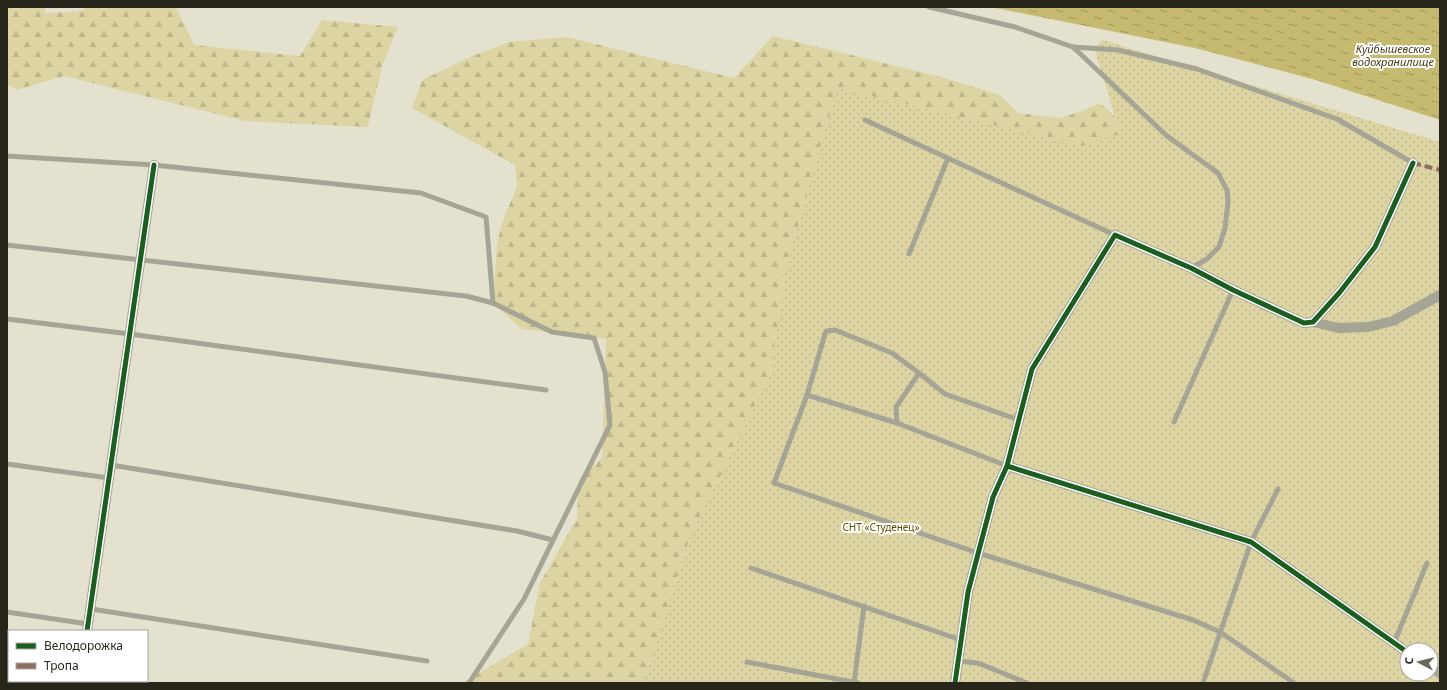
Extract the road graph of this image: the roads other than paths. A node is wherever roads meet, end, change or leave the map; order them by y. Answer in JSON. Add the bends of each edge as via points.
{"nodes":[{"id":1,"x":930,"y":7,"type":"edge"},
{"id":2,"x":1073,"y":47,"type":"junction"},
{"id":3,"x":865,"y":120,"type":"dead end"},
{"id":4,"x":7,"y":156,"type":"edge"},
{"id":5,"x":948,"y":158,"type":"junction"},
{"id":6,"x":1413,"y":163,"type":"joint"},
{"id":7,"x":154,"y":165,"type":"junction"},
{"id":8,"x":1115,"y":235,"type":"junction"},
{"id":9,"x":7,"y":245,"type":"edge"},
{"id":10,"x":909,"y":254,"type":"dead end"},
{"id":11,"x":140,"y":259,"type":"junction"},
{"id":12,"x":1191,"y":268,"type":"junction"},
{"id":13,"x":1233,"y":290,"type":"junction"},
{"id":14,"x":1440,"y":295,"type":"edge"},
{"id":15,"x":494,"y":303,"type":"junction"},
{"id":16,"x":7,"y":319,"type":"edge"},
{"id":17,"x":1313,"y":322,"type":"junction"},
{"id":18,"x":130,"y":334,"type":"junction"},
{"id":19,"x":919,"y":373,"type":"junction"},
{"id":20,"x":546,"y":390,"type":"dead end"},
{"id":21,"x":807,"y":395,"type":"junction"},
{"id":22,"x":1019,"y":420,"type":"junction"},
{"id":23,"x":1174,"y":422,"type":"dead end"},
{"id":24,"x":897,"y":423,"type":"junction"},
{"id":25,"x":7,"y":464,"type":"edge"},
{"id":26,"x":111,"y":465,"type":"junction"},
{"id":27,"x":1007,"y":466,"type":"junction"},
{"id":28,"x":109,"y":478,"type":"junction"},
{"id":29,"x":1278,"y":489,"type":"dead end"},
{"id":30,"x":553,"y":540,"type":"junction"},
{"id":31,"x":1251,"y":542,"type":"junction"},
{"id":32,"x":978,"y":553,"type":"junction"},
{"id":33,"x":1427,"y":563,"type":"dead end"},
{"id":34,"x":751,"y":568,"type":"dead end"},
{"id":35,"x":864,"y":606,"type":"junction"},
{"id":36,"x":91,"y":609,"type":"junction"},
{"id":37,"x":7,"y":612,"type":"edge"},
{"id":38,"x":88,"y":628,"type":"edge"},
{"id":39,"x":1220,"y":632,"type":"junction"},
{"id":40,"x":961,"y":640,"type":"junction"},
{"id":41,"x":1394,"y":643,"type":"junction"},
{"id":42,"x":1399,"y":646,"type":"edge"},
{"id":43,"x":427,"y":661,"type":"dead end"},
{"id":44,"x":958,"y":661,"type":"junction"},
{"id":45,"x":746,"y":662,"type":"dead end"},
{"id":46,"x":469,"y":683,"type":"edge"},
{"id":47,"x":855,"y":683,"type":"edge"},
{"id":48,"x":955,"y":683,"type":"edge"},
{"id":49,"x":1027,"y":683,"type":"edge"},
{"id":50,"x":1203,"y":683,"type":"edge"},
{"id":51,"x":1294,"y":683,"type":"edge"}],
"edges":[{"from":1,"to":2,"type":"lane","via":[[1014,28]]},
{"from":2,"to":6,"type":"lane","via":[[1118,50],[1197,69],[1337,119]]},
{"from":2,"to":12,"type":"lane","via":[[1167,136],[1218,173],[1227,190],[1225,228],[1219,247],[1207,259]]},
{"from":3,"to":5,"type":"lane"},
{"from":4,"to":7,"type":"lane"},
{"from":5,"to":8,"type":"lane"},
{"from":5,"to":10,"type":"lane"},
{"from":6,"to":17,"type":"street","via":[[1375,247]]},
{"from":7,"to":11,"type":"street"},
{"from":7,"to":15,"type":"lane","via":[[421,193],[486,217]]},
{"from":8,"to":12,"type":"street"},
{"from":8,"to":22,"type":"street","via":[[1032,369]]},
{"from":9,"to":11,"type":"lane"},
{"from":11,"to":15,"type":"lane","via":[[466,296]]},
{"from":11,"to":18,"type":"street"},
{"from":12,"to":13,"type":"street"},
{"from":13,"to":17,"type":"street","via":[[1304,323]]},
{"from":13,"to":23,"type":"lane"},
{"from":14,"to":17,"type":"street","via":[[1393,321],[1368,327],[1338,328]]},
{"from":15,"to":30,"type":"lane","via":[[552,332],[594,338],[605,372],[610,425]]},
{"from":16,"to":18,"type":"lane"},
{"from":18,"to":20,"type":"lane"},
{"from":18,"to":26,"type":"street"},
{"from":19,"to":21,"type":"lane","via":[[892,353],[835,330],[826,331]]},
{"from":19,"to":22,"type":"lane","via":[[945,394]]},
{"from":19,"to":24,"type":"lane","via":[[896,407]]},
{"from":21,"to":24,"type":"lane"},
{"from":21,"to":32,"type":"lane","via":[[774,483]]},
{"from":22,"to":27,"type":"street"},
{"from":24,"to":27,"type":"lane"},
{"from":25,"to":28,"type":"lane"},
{"from":26,"to":28,"type":"street"},
{"from":26,"to":30,"type":"lane","via":[[517,531]]},
{"from":27,"to":31,"type":"street"},
{"from":27,"to":32,"type":"street","via":[[993,497]]},
{"from":28,"to":36,"type":"street"},
{"from":29,"to":31,"type":"lane"},
{"from":30,"to":46,"type":"lane","via":[[524,599]]},
{"from":31,"to":39,"type":"lane"},
{"from":31,"to":41,"type":"street"},
{"from":32,"to":39,"type":"lane","via":[[1193,620]]},
{"from":32,"to":40,"type":"street","via":[[968,592]]},
{"from":33,"to":41,"type":"lane"},
{"from":34,"to":35,"type":"lane"},
{"from":35,"to":40,"type":"lane"},
{"from":35,"to":47,"type":"lane"},
{"from":36,"to":38,"type":"street"},
{"from":36,"to":43,"type":"lane"},
{"from":37,"to":38,"type":"lane"},
{"from":39,"to":50,"type":"lane"},
{"from":39,"to":51,"type":"lane"},
{"from":40,"to":44,"type":"street"},
{"from":41,"to":42,"type":"street"},
{"from":44,"to":48,"type":"street"},
{"from":44,"to":49,"type":"lane","via":[[978,663]]},
{"from":45,"to":47,"type":"lane"}]}
